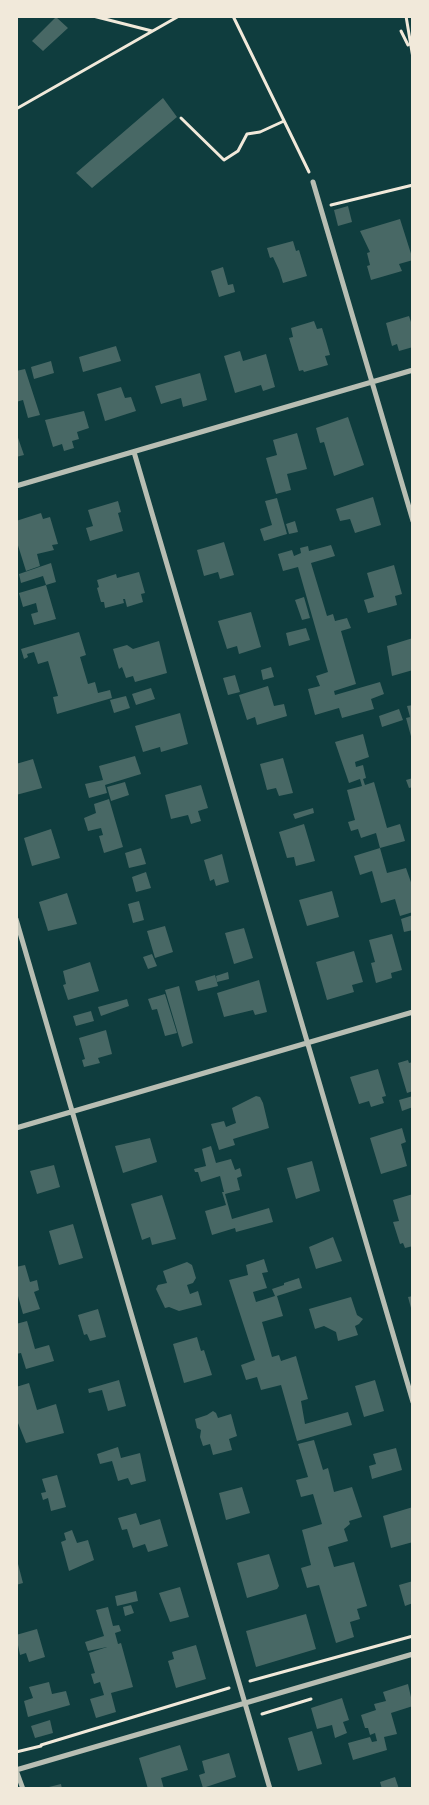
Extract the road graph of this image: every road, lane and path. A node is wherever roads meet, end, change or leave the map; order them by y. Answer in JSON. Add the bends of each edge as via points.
{"nodes":[{"id":1,"x":94,"y":16,"type":"edge"},
{"id":2,"x":179,"y":16,"type":"edge"},
{"id":3,"x":233,"y":16,"type":"edge"},
{"id":4,"x":406,"y":16,"type":"edge"},
{"id":5,"x":152,"y":31,"type":"junction"},
{"id":6,"x":401,"y":31,"type":"dead end"},
{"id":7,"x":409,"y":48,"type":"junction"},
{"id":8,"x":413,"y":58,"type":"edge"},
{"id":9,"x":16,"y":109,"type":"edge"},
{"id":10,"x":181,"y":118,"type":"dead end"},
{"id":11,"x":284,"y":121,"type":"junction"},
{"id":12,"x":313,"y":182,"type":"joint"},
{"id":13,"x":413,"y":184,"type":"edge"},
{"id":14,"x":321,"y":208,"type":"junction"},
{"id":15,"x":413,"y":370,"type":"edge"},
{"id":16,"x":372,"y":382,"type":"junction"},
{"id":17,"x":134,"y":452,"type":"junction"},
{"id":18,"x":16,"y":486,"type":"edge"},
{"id":19,"x":413,"y":520,"type":"edge"},
{"id":20,"x":16,"y":919,"type":"edge"},
{"id":21,"x":413,"y":1012,"type":"edge"},
{"id":22,"x":309,"y":1042,"type":"junction"},
{"id":23,"x":73,"y":1112,"type":"junction"},
{"id":24,"x":16,"y":1128,"type":"edge"},
{"id":25,"x":413,"y":1402,"type":"edge"},
{"id":26,"x":413,"y":1654,"type":"edge"},
{"id":27,"x":244,"y":1703,"type":"junction"},
{"id":28,"x":16,"y":1770,"type":"edge"},
{"id":29,"x":22,"y":1789,"type":"edge"},
{"id":30,"x":270,"y":1789,"type":"edge"}],
"edges":[{"from":1,"to":5,"type":"path"},
{"from":2,"to":5,"type":"path"},
{"from":3,"to":11,"type":"path"},
{"from":4,"to":7,"type":"path"},
{"from":5,"to":9,"type":"path"},
{"from":6,"to":7,"type":"path"},
{"from":7,"to":8,"type":"path"},
{"from":10,"to":11,"type":"path","via":[[224,160],[238,151],[247,134]]},
{"from":11,"to":12,"type":"path"},
{"from":12,"to":14,"type":"street"},
{"from":13,"to":14,"type":"path"},
{"from":14,"to":16,"type":"street"},
{"from":15,"to":16,"type":"street"},
{"from":16,"to":17,"type":"street"},
{"from":16,"to":19,"type":"street"},
{"from":17,"to":18,"type":"street"},
{"from":17,"to":22,"type":"street"},
{"from":20,"to":23,"type":"street"},
{"from":21,"to":22,"type":"street"},
{"from":22,"to":23,"type":"street"},
{"from":22,"to":25,"type":"street"},
{"from":23,"to":24,"type":"street"},
{"from":23,"to":27,"type":"street"},
{"from":26,"to":27,"type":"street"},
{"from":27,"to":28,"type":"street"},
{"from":27,"to":30,"type":"street"},
{"from":28,"to":29,"type":"street"}]}
